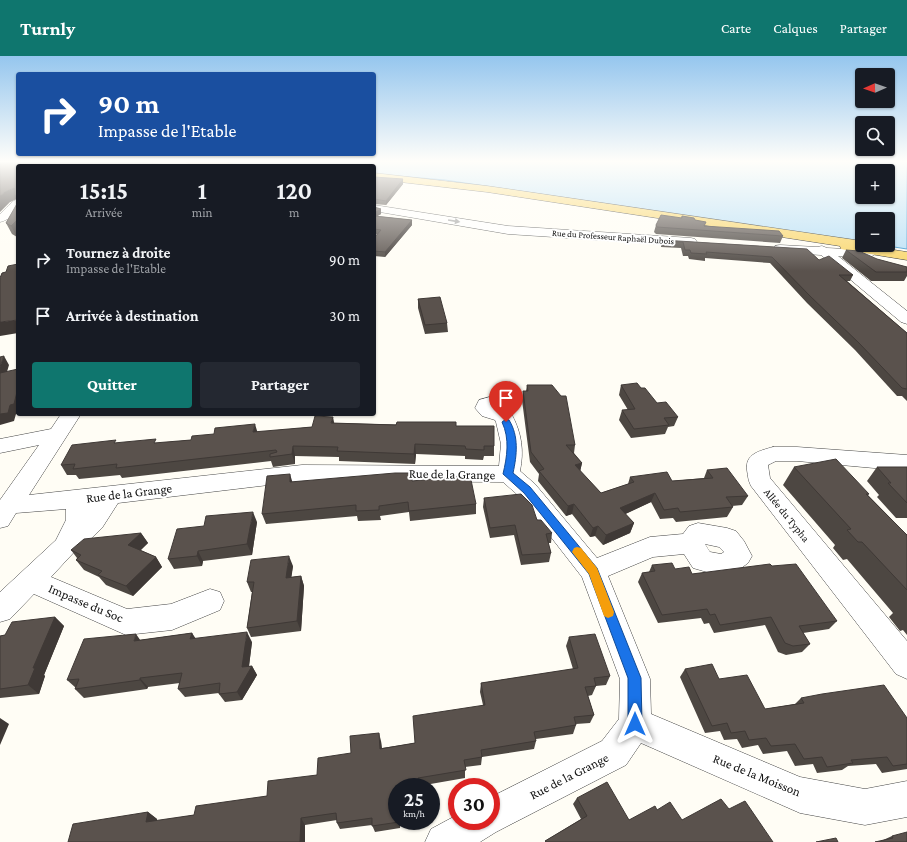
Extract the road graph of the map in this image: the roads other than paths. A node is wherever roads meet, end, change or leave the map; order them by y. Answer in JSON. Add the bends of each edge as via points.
{"nodes":[{"id":1,"x":542,"y":198,"type":"edge"},
{"id":2,"x":16,"y":205,"type":"edge"},
{"id":3,"x":376,"y":208,"type":"edge"},
{"id":4,"x":0,"y":219,"type":"edge"},
{"id":5,"x":764,"y":231,"type":"junction"},
{"id":6,"x":813,"y":241,"type":"junction"},
{"id":7,"x":699,"y":243,"type":"edge"},
{"id":8,"x":855,"y":245,"type":"edge"},
{"id":9,"x":855,"y":246,"type":"edge"},
{"id":10,"x":765,"y":248,"type":"edge"},
{"id":11,"x":895,"y":250,"type":"edge"},
{"id":12,"x":825,"y":252,"type":"junction"},
{"id":13,"x":869,"y":252,"type":"edge"},
{"id":14,"x":889,"y":252,"type":"edge"},
{"id":15,"x":907,"y":252,"type":"edge"},
{"id":16,"x":907,"y":256,"type":"edge"},
{"id":17,"x":907,"y":319,"type":"edge"},
{"id":18,"x":502,"y":414,"type":"dead end"},
{"id":19,"x":70,"y":416,"type":"edge"},
{"id":20,"x":57,"y":434,"type":"junction"},
{"id":21,"x":0,"y":446,"type":"edge"},
{"id":22,"x":907,"y":463,"type":"edge"},
{"id":23,"x":508,"y":474,"type":"junction"},
{"id":24,"x":111,"y":495,"type":"junction"},
{"id":25,"x":77,"y":499,"type":"junction"},
{"id":26,"x":5,"y":512,"type":"edge"},
{"id":27,"x":690,"y":543,"type":"dead end"},
{"id":28,"x":65,"y":547,"type":"junction"},
{"id":29,"x":593,"y":571,"type":"junction"},
{"id":30,"x":32,"y":580,"type":"junction"},
{"id":31,"x":210,"y":602,"type":"dead end"},
{"id":32,"x":0,"y":610,"type":"edge"},
{"id":33,"x":907,"y":664,"type":"edge"},
{"id":34,"x":635,"y":724,"type":"junction"},
{"id":35,"x":907,"y":799,"type":"edge"},
{"id":36,"x":500,"y":811,"type":"edge"},
{"id":37,"x":466,"y":830,"type":"edge"},
{"id":38,"x":444,"y":842,"type":"edge"}],
"edges":[{"from":1,"to":5,"type":"main road"},
{"from":2,"to":4,"type":"street"},
{"from":3,"to":7,"type":"street","name":"Rue du Professeur Raphaël Dubois","one_way":true,"via":[[508,230]]},
{"from":5,"to":6,"type":"main road"},
{"from":5,"to":8,"type":"main road"},
{"from":6,"to":9,"type":"main road"},
{"from":6,"to":12,"type":"street"},
{"from":10,"to":12,"type":"street"},
{"from":11,"to":15,"type":"main road"},
{"from":12,"to":13,"type":"street","via":[[870,254]]},
{"from":12,"to":17,"type":"street"},
{"from":14,"to":16,"type":"main road"},
{"from":18,"to":23,"type":"street","via":[[510,430],[512,455]]},
{"from":19,"to":20,"type":"street"},
{"from":20,"to":21,"type":"street"},
{"from":20,"to":26,"type":"street"},
{"from":22,"to":33,"type":"street","name":"Allée du Typha","via":[[797,454],[773,454],[757,462],[759,480]]},
{"from":23,"to":24,"type":"street","name":"Rue de la Grange","via":[[302,473]]},
{"from":23,"to":29,"type":"street","name":"Rue de la Grange","via":[[527,490]]},
{"from":24,"to":25,"type":"street","name":"Rue de la Grange"},
{"from":24,"to":28,"type":"street","via":[[94,521]]},
{"from":25,"to":26,"type":"street","name":"Rue de la Grange"},
{"from":25,"to":28,"type":"street","name":"Rue de la Grange","via":[[78,520]]},
{"from":27,"to":29,"type":"street","via":[[650,547]]},
{"from":28,"to":30,"type":"street","name":"Rue de la Grange"},
{"from":29,"to":34,"type":"street","name":"Rue de la Grange","via":[[635,678]]},
{"from":30,"to":31,"type":"street","name":"Impasse du Soc","via":[[126,622],[172,617]]},
{"from":30,"to":32,"type":"street","name":"Rue de la Grange"},
{"from":34,"to":35,"type":"street","name":"Rue de la Moisson","via":[[800,795],[865,807]]},
{"from":34,"to":36,"type":"street","name":"Rue de la Grange","via":[[614,753]]},
{"from":37,"to":38,"type":"street"}]}
